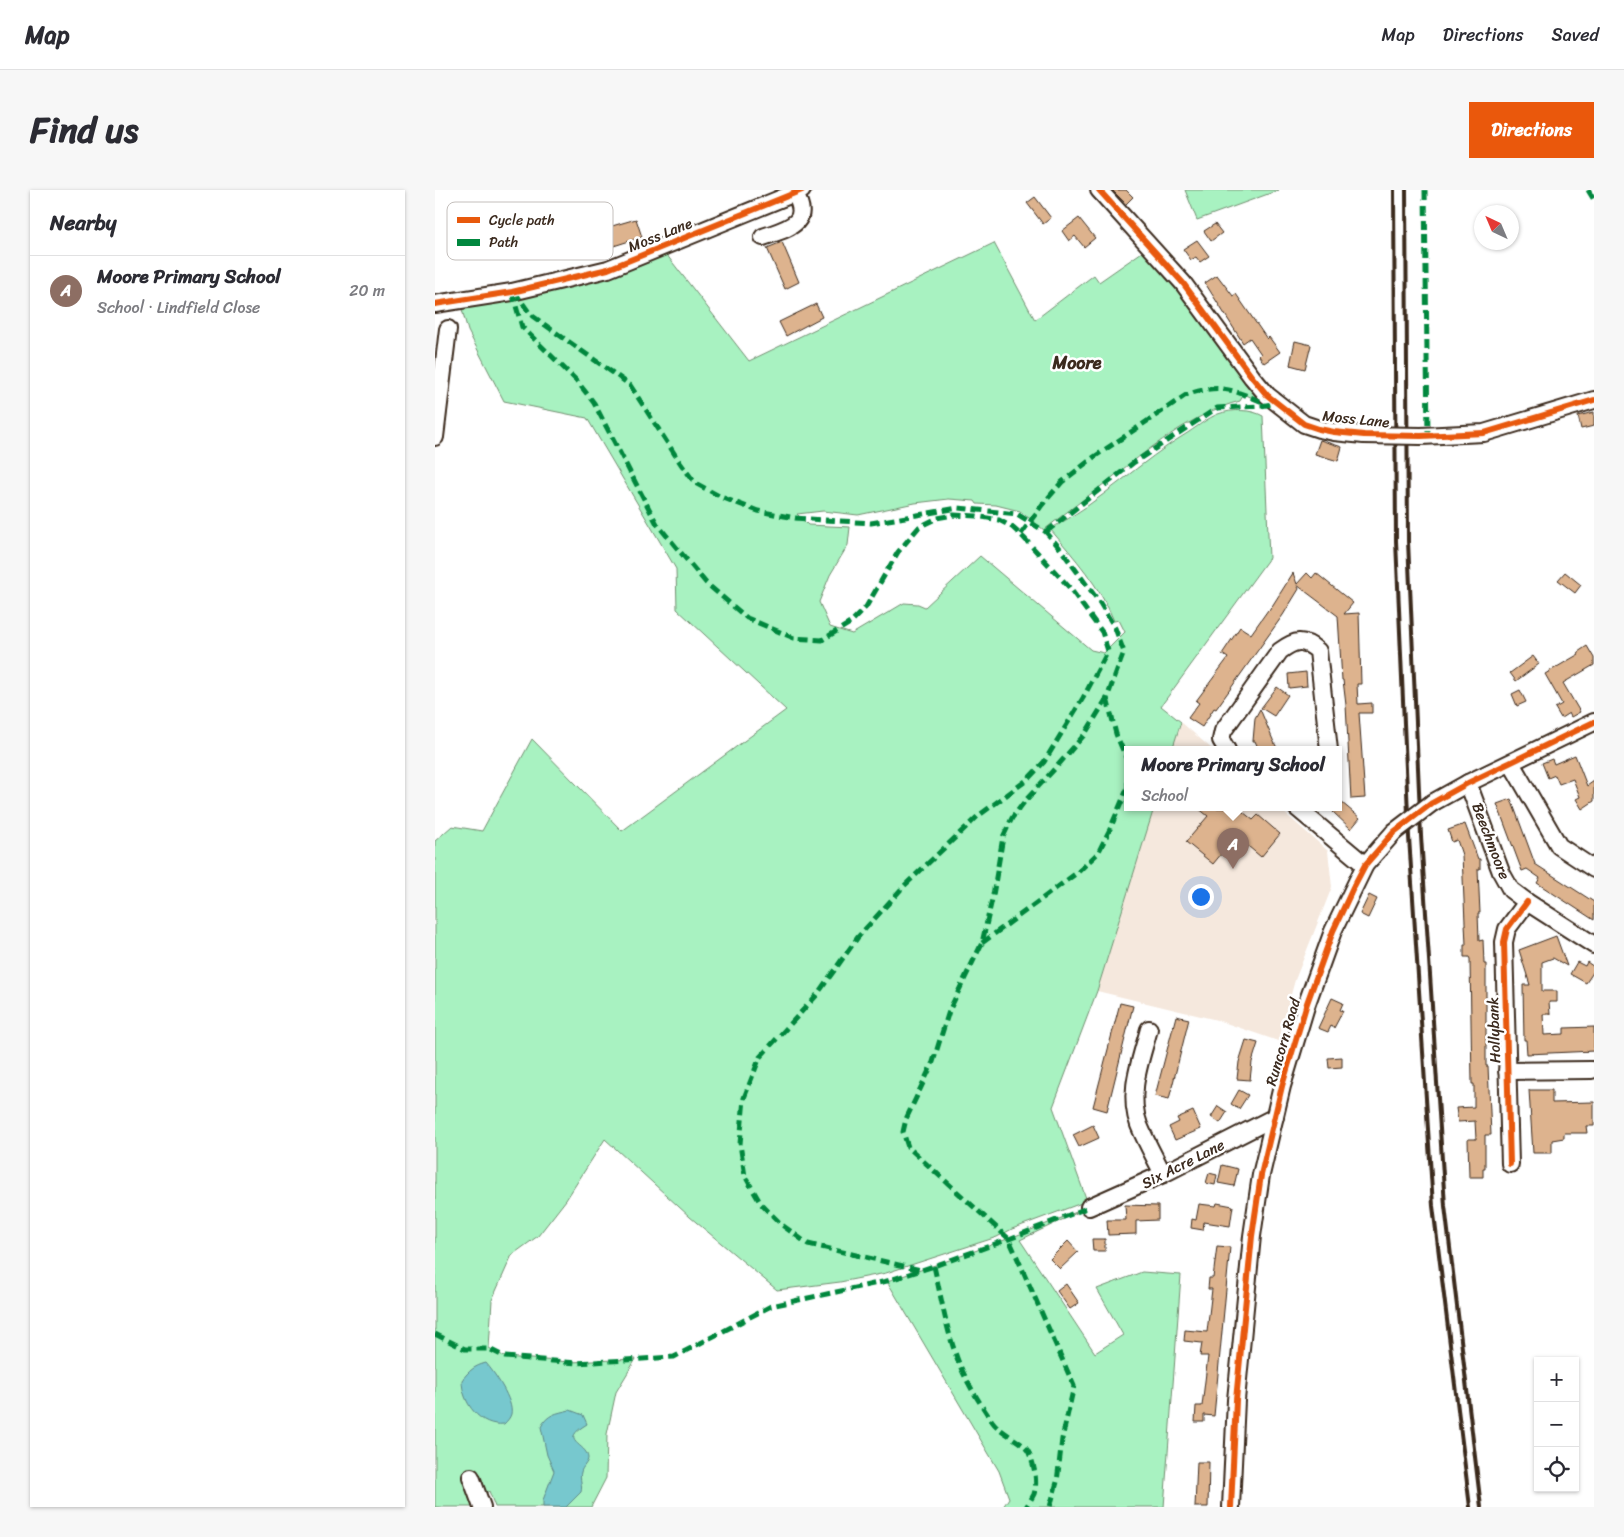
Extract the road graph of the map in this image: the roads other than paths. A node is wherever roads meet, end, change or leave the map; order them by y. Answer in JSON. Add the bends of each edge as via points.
{"nodes":[{"id":1,"x":1099,"y":190,"type":"edge"},
{"id":2,"x":798,"y":192,"type":"edge"},
{"id":3,"x":763,"y":238,"type":"dead end"},
{"id":4,"x":441,"y":303,"type":"edge"},
{"id":5,"x":441,"y":334,"type":"edge"},
{"id":6,"x":1594,"y":400,"type":"edge"},
{"id":7,"x":435,"y":437,"type":"edge"},
{"id":8,"x":1594,"y":722,"type":"edge"},
{"id":9,"x":1225,"y":746,"type":"edge"},
{"id":10,"x":1329,"y":746,"type":"edge"},
{"id":11,"x":1511,"y":763,"type":"junction"},
{"id":12,"x":1469,"y":783,"type":"junction"},
{"id":13,"x":1305,"y":811,"type":"edge"},
{"id":14,"x":1365,"y":865,"type":"junction"},
{"id":15,"x":1594,"y":868,"type":"edge"},
{"id":16,"x":1527,"y":902,"type":"junction"},
{"id":17,"x":1594,"y":945,"type":"edge"},
{"id":18,"x":1149,"y":1030,"type":"dead end"},
{"id":19,"x":1593,"y":1070,"type":"dead end"},
{"id":20,"x":1507,"y":1071,"type":"junction"},
{"id":21,"x":1275,"y":1117,"type":"junction"},
{"id":22,"x":1510,"y":1164,"type":"dead end"},
{"id":23,"x":1163,"y":1174,"type":"junction"},
{"id":24,"x":1089,"y":1207,"type":"dead end"},
{"id":25,"x":471,"y":1477,"type":"dead end"},
{"id":26,"x":482,"y":1507,"type":"edge"},
{"id":27,"x":1231,"y":1507,"type":"edge"}],
"edges":[{"from":1,"to":6,"type":"street","name":"Moss Lane","bridge":true,"via":[[1183,283],[1267,396],[1304,424],[1327,431],[1364,435],[1484,433]]},
{"from":2,"to":3,"type":"street","via":[[801,212],[798,220],[793,226]]},
{"from":2,"to":4,"type":"street","name":"Moss Lane","via":[[608,269],[512,292]]},
{"from":4,"to":5,"type":"street"},
{"from":5,"to":7,"type":"street"},
{"from":8,"to":11,"type":"street","name":"Runcorn Road"},
{"from":9,"to":10,"type":"street","via":[[1221,740],[1223,731],[1280,651],[1301,641],[1319,651]]},
{"from":11,"to":12,"type":"street","name":"Runcorn Road"},
{"from":11,"to":15,"type":"street","via":[[1559,846]]},
{"from":12,"to":14,"type":"street","name":"Runcorn Road","bridge":true,"via":[[1432,803],[1394,832]]},
{"from":12,"to":16,"type":"street","name":"Beechmoore","via":[[1501,872],[1511,890]]},
{"from":13,"to":14,"type":"street"},
{"from":14,"to":21,"type":"street","name":"Runcorn Road","via":[[1333,931],[1307,1003]]},
{"from":16,"to":17,"type":"street","name":"Beechmoore"},
{"from":16,"to":20,"type":"street","name":"Hollybank","via":[[1507,928],[1503,942]]},
{"from":18,"to":23,"type":"street","via":[[1135,1080],[1135,1103],[1139,1124]]},
{"from":19,"to":20,"type":"street","name":"Hollybank"},
{"from":20,"to":22,"type":"street","name":"Hollybank"},
{"from":21,"to":23,"type":"street","name":"Six Acre Lane"},
{"from":21,"to":27,"type":"street","name":"Runcorn Road","via":[[1261,1175],[1252,1236],[1236,1400]]},
{"from":23,"to":24,"type":"street","name":"Six Acre Lane"},
{"from":25,"to":26,"type":"street"}]}
